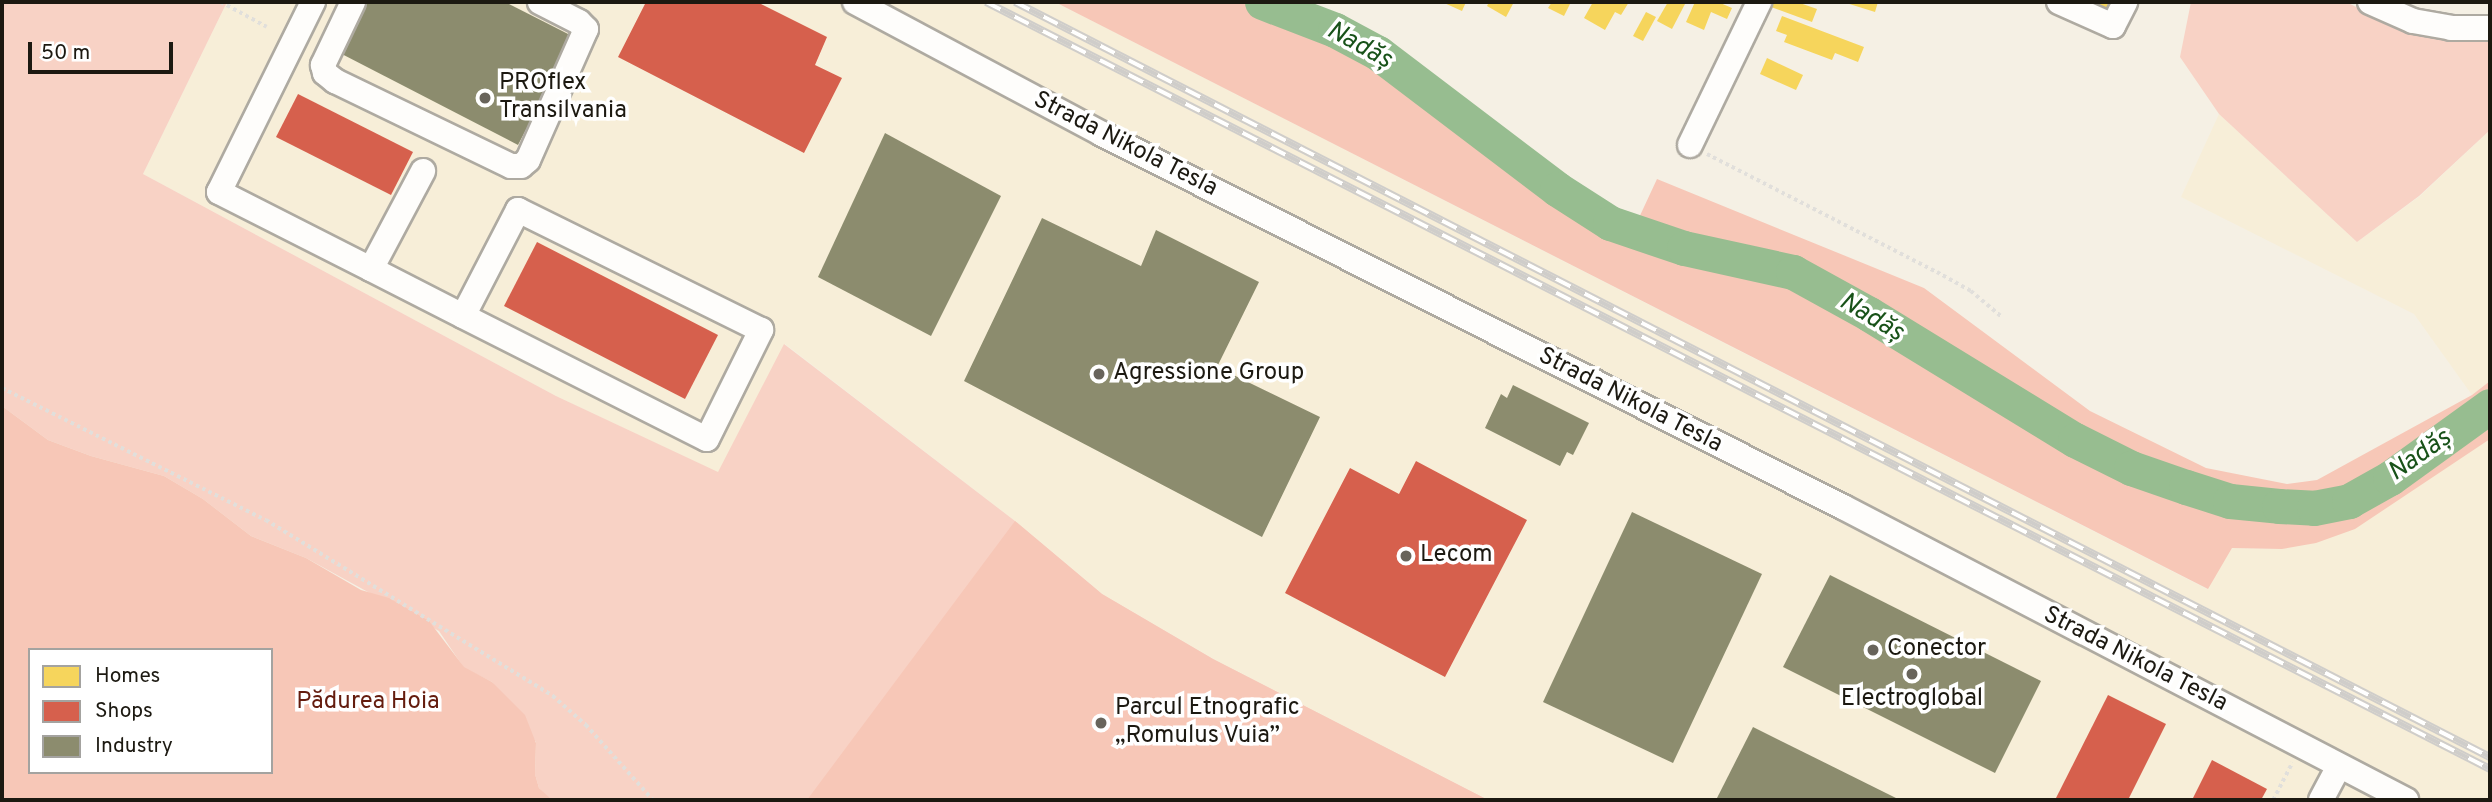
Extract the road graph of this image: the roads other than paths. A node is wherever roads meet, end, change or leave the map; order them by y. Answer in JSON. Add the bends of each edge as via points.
{"nodes":[{"id":1,"x":313,"y":2,"type":"edge"},
{"id":2,"x":353,"y":2,"type":"edge"},
{"id":3,"x":540,"y":2,"type":"edge"},
{"id":4,"x":855,"y":2,"type":"edge"},
{"id":5,"x":1759,"y":2,"type":"edge"},
{"id":6,"x":2125,"y":2,"type":"edge"},
{"id":7,"x":2370,"y":2,"type":"edge"},
{"id":8,"x":2069,"y":4,"type":"edge"},
{"id":9,"x":2490,"y":28,"type":"edge"},
{"id":10,"x":1690,"y":145,"type":"road end"},
{"id":11,"x":423,"y":171,"type":"dead end"},
{"id":12,"x":371,"y":269,"type":"junction"},
{"id":13,"x":463,"y":316,"type":"junction"},
{"id":14,"x":2339,"y":766,"type":"junction"},
{"id":15,"x":2321,"y":800,"type":"edge"},
{"id":16,"x":2406,"y":800,"type":"edge"}],
"edges":[{"from":1,"to":12,"type":"street","via":[[219,192]]},
{"from":2,"to":3,"type":"street","via":[[323,65],[325,73],[511,166],[521,166],[528,160],[586,29]]},
{"from":4,"to":14,"type":"street","name":"Strada Nikola Tesla","via":[[1102,134],[1843,507]]},
{"from":5,"to":10,"type":"street"},
{"from":6,"to":8,"type":"street","via":[[2113,26]]},
{"from":7,"to":9,"type":"street","via":[[2413,20],[2451,28]]},
{"from":11,"to":12,"type":"street"},
{"from":12,"to":13,"type":"street"},
{"from":13,"to":13,"type":"street","via":[[706,439],[761,330],[518,210]]},
{"from":14,"to":15,"type":"street"},
{"from":14,"to":16,"type":"street","name":"Strada Nikola Tesla"}]}
